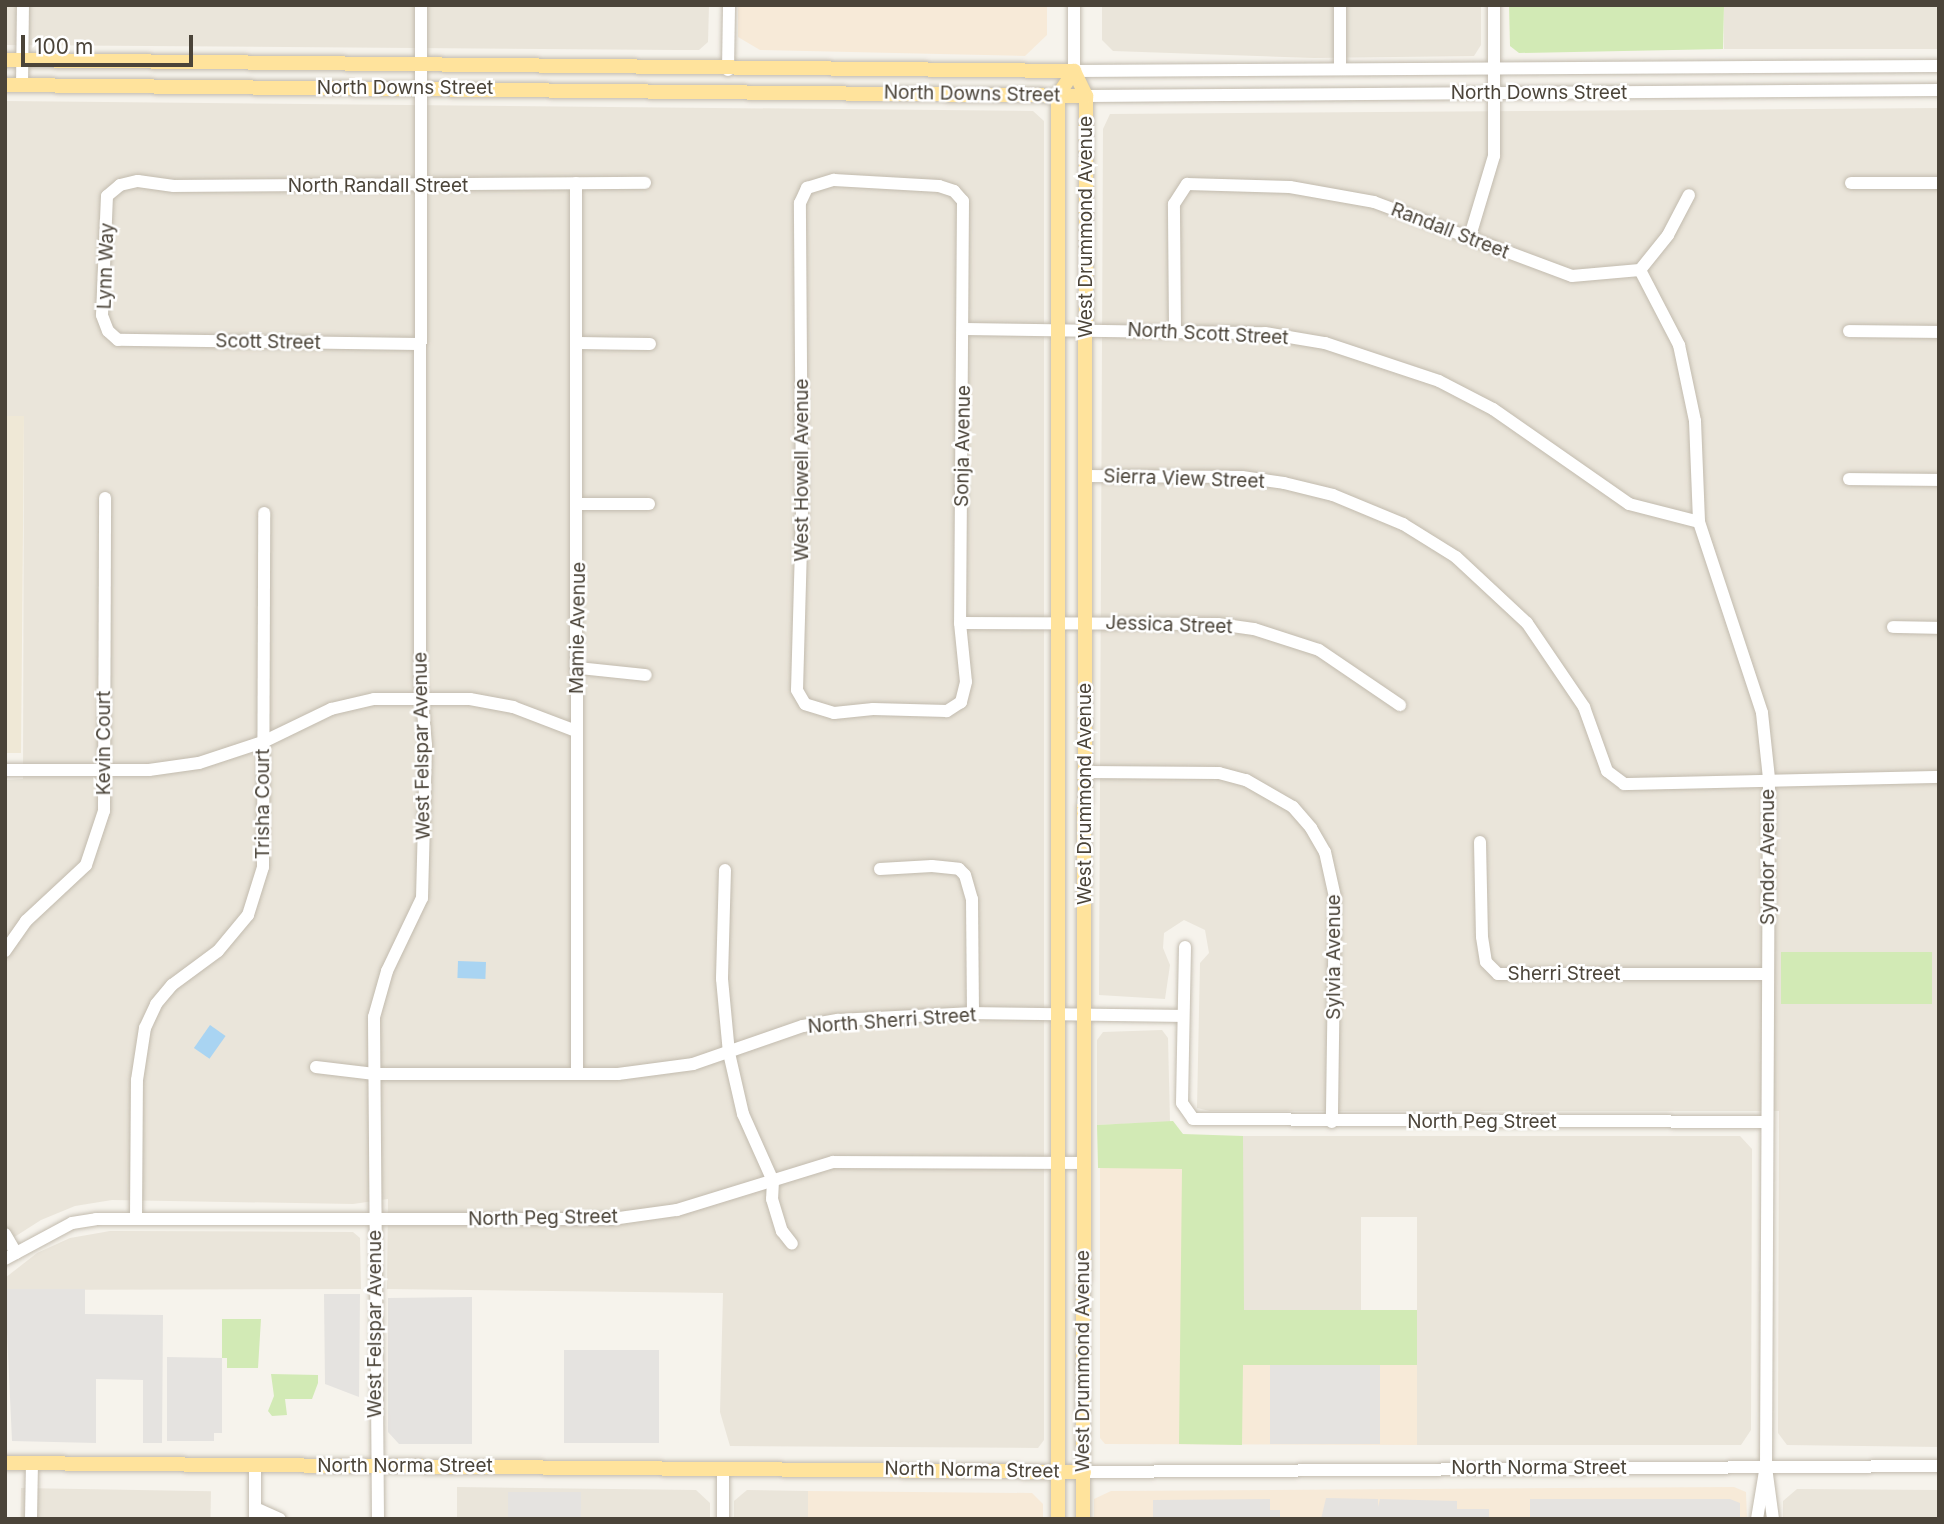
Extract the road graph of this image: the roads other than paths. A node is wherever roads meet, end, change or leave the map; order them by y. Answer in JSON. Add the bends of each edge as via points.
{"nodes":[{"id":1,"x":23,"y":5,"type":"edge"},
{"id":2,"x":421,"y":5,"type":"edge"},
{"id":3,"x":729,"y":5,"type":"edge"},
{"id":4,"x":1074,"y":5,"type":"edge"},
{"id":5,"x":1340,"y":5,"type":"edge"},
{"id":6,"x":1494,"y":5,"type":"edge"},
{"id":7,"x":5,"y":60,"type":"edge"},
{"id":8,"x":22,"y":60,"type":"junction"},
{"id":9,"x":1939,"y":66,"type":"edge"},
{"id":10,"x":421,"y":67,"type":"junction"},
{"id":11,"x":1340,"y":69,"type":"junction"},
{"id":12,"x":1496,"y":69,"type":"junction"},
{"id":13,"x":728,"y":70,"type":"junction"},
{"id":14,"x":1074,"y":71,"type":"junction"},
{"id":15,"x":5,"y":85,"type":"edge"},
{"id":16,"x":22,"y":85,"type":"junction"},
{"id":17,"x":421,"y":87,"type":"junction"},
{"id":18,"x":1939,"y":90,"type":"edge"},
{"id":19,"x":1497,"y":92,"type":"junction"},
{"id":20,"x":1058,"y":95,"type":"junction"},
{"id":21,"x":1086,"y":96,"type":"junction"},
{"id":22,"x":576,"y":183,"type":"junction"},
{"id":23,"x":645,"y":183,"type":"dead end"},
{"id":24,"x":1851,"y":183,"type":"dead end"},
{"id":25,"x":1939,"y":183,"type":"edge"},
{"id":26,"x":419,"y":186,"type":"junction"},
{"id":27,"x":112,"y":189,"type":"joint"},
{"id":28,"x":1689,"y":195,"type":"dead end"},
{"id":29,"x":959,"y":196,"type":"joint"},
{"id":30,"x":1470,"y":236,"type":"junction"},
{"id":31,"x":1640,"y":270,"type":"junction"},
{"id":32,"x":965,"y":329,"type":"junction"},
{"id":33,"x":1059,"y":329,"type":"junction"},
{"id":34,"x":1086,"y":330,"type":"junction"},
{"id":35,"x":1175,"y":330,"type":"junction"},
{"id":36,"x":1849,"y":331,"type":"dead end"},
{"id":37,"x":1939,"y":332,"type":"edge"},
{"id":38,"x":118,"y":340,"type":"joint"},
{"id":39,"x":579,"y":343,"type":"junction"},
{"id":40,"x":418,"y":344,"type":"junction"},
{"id":41,"x":650,"y":344,"type":"dead end"},
{"id":42,"x":1085,"y":476,"type":"junction"},
{"id":43,"x":1849,"y":479,"type":"dead end"},
{"id":44,"x":1939,"y":480,"type":"edge"},
{"id":45,"x":105,"y":498,"type":"dead end"},
{"id":46,"x":579,"y":504,"type":"junction"},
{"id":47,"x":649,"y":504,"type":"dead end"},
{"id":48,"x":264,"y":513,"type":"dead end"},
{"id":49,"x":1699,"y":522,"type":"junction"},
{"id":50,"x":1059,"y":622,"type":"junction"},
{"id":51,"x":960,"y":623,"type":"junction"},
{"id":52,"x":1084,"y":623,"type":"junction"},
{"id":53,"x":1893,"y":627,"type":"dead end"},
{"id":54,"x":1939,"y":628,"type":"edge"},
{"id":55,"x":579,"y":668,"type":"junction"},
{"id":56,"x":646,"y":675,"type":"dead end"},
{"id":57,"x":421,"y":698,"type":"junction"},
{"id":58,"x":963,"y":698,"type":"joint"},
{"id":59,"x":1400,"y":705,"type":"dead end"},
{"id":60,"x":576,"y":731,"type":"junction"},
{"id":61,"x":263,"y":742,"type":"junction"},
{"id":62,"x":5,"y":770,"type":"edge"},
{"id":63,"x":103,"y":771,"type":"junction"},
{"id":64,"x":1087,"y":772,"type":"junction"},
{"id":65,"x":1939,"y":777,"type":"edge"},
{"id":66,"x":1769,"y":778,"type":"junction"},
{"id":67,"x":1480,"y":842,"type":"dead end"},
{"id":68,"x":880,"y":869,"type":"dead end"},
{"id":69,"x":726,"y":870,"type":"dead end"},
{"id":70,"x":1185,"y":947,"type":"dead end"},
{"id":71,"x":5,"y":951,"type":"edge"},
{"id":72,"x":1768,"y":974,"type":"junction"},
{"id":73,"x":973,"y":1013,"type":"junction"},
{"id":74,"x":1084,"y":1016,"type":"junction"},
{"id":75,"x":1181,"y":1016,"type":"junction"},
{"id":76,"x":1058,"y":1017,"type":"junction"},
{"id":77,"x":729,"y":1053,"type":"junction"},
{"id":78,"x":316,"y":1067,"type":"dead end"},
{"id":79,"x":577,"y":1073,"type":"junction"},
{"id":80,"x":375,"y":1074,"type":"junction"},
{"id":81,"x":1332,"y":1122,"type":"junction"},
{"id":82,"x":1766,"y":1122,"type":"junction"},
{"id":83,"x":1059,"y":1163,"type":"junction"},
{"id":84,"x":1083,"y":1163,"type":"junction"},
{"id":85,"x":772,"y":1181,"type":"junction"},
{"id":86,"x":136,"y":1218,"type":"junction"},
{"id":87,"x":374,"y":1219,"type":"junction"},
{"id":88,"x":5,"y":1234,"type":"edge"},
{"id":89,"x":792,"y":1244,"type":"dead end"},
{"id":90,"x":10,"y":1256,"type":"edge"},
{"id":91,"x":5,"y":1463,"type":"edge"},
{"id":92,"x":32,"y":1463,"type":"junction"},
{"id":93,"x":255,"y":1465,"type":"junction"},
{"id":94,"x":378,"y":1466,"type":"junction"},
{"id":95,"x":1939,"y":1466,"type":"edge"},
{"id":96,"x":1766,"y":1467,"type":"junction"},
{"id":97,"x":723,"y":1468,"type":"junction"},
{"id":98,"x":1058,"y":1472,"type":"junction"},
{"id":99,"x":1084,"y":1472,"type":"junction"},
{"id":100,"x":255,"y":1513,"type":"edge"},
{"id":101,"x":32,"y":1519,"type":"edge"},
{"id":102,"x":279,"y":1519,"type":"edge"},
{"id":103,"x":378,"y":1519,"type":"edge"},
{"id":104,"x":723,"y":1519,"type":"edge"},
{"id":105,"x":1058,"y":1519,"type":"edge"},
{"id":106,"x":1083,"y":1519,"type":"edge"},
{"id":107,"x":1757,"y":1519,"type":"edge"},
{"id":108,"x":1773,"y":1519,"type":"edge"}],
"edges":[{"from":1,"to":8,"type":"street"},
{"from":2,"to":10,"type":"street","name":"West Felspar Avenue"},
{"from":3,"to":13,"type":"street"},
{"from":4,"to":14,"type":"street","name":"West Drummond Avenue"},
{"from":5,"to":11,"type":"street"},
{"from":6,"to":12,"type":"street"},
{"from":7,"to":8,"type":"main road","name":"North Downs Street"},
{"from":8,"to":10,"type":"main road","name":"North Downs Street"},
{"from":8,"to":16,"type":"street"},
{"from":9,"to":12,"type":"street","name":"North Downs Street"},
{"from":10,"to":13,"type":"main road","name":"North Downs Street"},
{"from":10,"to":17,"type":"street","name":"West Felspar Avenue"},
{"from":11,"to":12,"type":"street","name":"North Downs Street"},
{"from":11,"to":14,"type":"street","name":"North Downs Street"},
{"from":12,"to":19,"type":"street"},
{"from":13,"to":14,"type":"main road","name":"North Downs Street"},
{"from":14,"to":20,"type":"main road","name":"West Drummond Avenue"},
{"from":14,"to":21,"type":"main road","name":"West Drummond Avenue"},
{"from":15,"to":16,"type":"main road","name":"North Downs Street"},
{"from":16,"to":17,"type":"main road","name":"North Downs Street"},
{"from":17,"to":20,"type":"main road","name":"North Downs Street"},
{"from":17,"to":26,"type":"street","name":"West Felspar Avenue"},
{"from":18,"to":19,"type":"street","name":"North Downs Street"},
{"from":19,"to":21,"type":"street","name":"North Downs Street"},
{"from":19,"to":30,"type":"street","via":[[1494,156]]},
{"from":20,"to":21,"type":"main road","name":"North Downs Street"},
{"from":20,"to":33,"type":"main road","name":"West Drummond Avenue"},
{"from":21,"to":34,"type":"main road","name":"West Drummond Avenue"},
{"from":22,"to":23,"type":"street","name":"North Randall Street"},
{"from":22,"to":26,"type":"street","name":"North Randall Street"},
{"from":22,"to":39,"type":"street","name":"Mamie Avenue"},
{"from":24,"to":25,"type":"street"},
{"from":26,"to":27,"type":"street","name":"North Randall Street","via":[[174,186],[138,181]]},
{"from":26,"to":40,"type":"street","name":"West Felspar Avenue"},
{"from":27,"to":38,"type":"street","name":"Lynn Way","via":[[107,196],[103,315],[108,331]]},
{"from":28,"to":31,"type":"street","via":[[1668,235]]},
{"from":29,"to":32,"type":"street","name":"Sonja Avenue","via":[[966,216]]},
{"from":29,"to":58,"type":"street","name":"West Howell Avenue","via":[[939,186],[817,183],[801,196],[802,507],[797,690],[810,707],[834,713],[885,709],[936,713],[955,708]]},
{"from":30,"to":31,"type":"street","name":"Randall Street","via":[[1564,275]]},
{"from":30,"to":35,"type":"street","name":"Randall Street","via":[[1374,202],[1290,187],[1187,184],[1175,197]]},
{"from":31,"to":49,"type":"street","name":"Syndor Avenue","via":[[1679,345],[1689,382]]},
{"from":32,"to":33,"type":"street","name":"North Scott Street"},
{"from":32,"to":51,"type":"street","name":"Sonja Avenue"},
{"from":33,"to":34,"type":"street","name":"North Scott Street"},
{"from":33,"to":50,"type":"main road","name":"West Drummond Avenue"},
{"from":34,"to":35,"type":"street","name":"North Scott Street"},
{"from":34,"to":42,"type":"main road","name":"West Drummond Avenue"},
{"from":35,"to":49,"type":"street","name":"North Scott Street","via":[[1265,333],[1383,359],[1493,410],[1629,504]]},
{"from":36,"to":37,"type":"street"},
{"from":38,"to":40,"type":"street","name":"Scott Street"},
{"from":39,"to":41,"type":"street"},
{"from":39,"to":46,"type":"street","name":"Mamie Avenue"},
{"from":40,"to":57,"type":"street","name":"West Felspar Avenue"},
{"from":42,"to":52,"type":"main road","name":"West Drummond Avenue"},
{"from":42,"to":66,"type":"street","name":"Sierra View Street","via":[[1242,477],[1284,483],[1333,495],[1403,524],[1456,557],[1527,623],[1584,708],[1611,775],[1624,784],[1639,785]]},
{"from":43,"to":44,"type":"street"},
{"from":45,"to":63,"type":"street","name":"Kevin Court"},
{"from":46,"to":47,"type":"street"},
{"from":46,"to":55,"type":"street","name":"Mamie Avenue"},
{"from":48,"to":61,"type":"street","name":"Trisha Court"},
{"from":49,"to":66,"type":"street","name":"Syndor Avenue","via":[[1756,690]]},
{"from":50,"to":51,"type":"street","name":"Jessica Street"},
{"from":50,"to":52,"type":"street","name":"Jessica Street"},
{"from":50,"to":76,"type":"main road","name":"West Drummond Avenue"},
{"from":51,"to":58,"type":"street","name":"Sonja Avenue"},
{"from":52,"to":59,"type":"street","name":"Jessica Street","via":[[1218,624],[1285,637],[1336,660]]},
{"from":52,"to":64,"type":"main road","name":"West Drummond Avenue"},
{"from":53,"to":54,"type":"street"},
{"from":55,"to":56,"type":"street"},
{"from":55,"to":60,"type":"street","name":"Mamie Avenue"},
{"from":57,"to":60,"type":"street","via":[[470,699],[513,708]]},
{"from":57,"to":61,"type":"street","via":[[374,699],[331,709]]},
{"from":57,"to":80,"type":"street","name":"West Felspar Avenue","via":[[426,745],[422,898],[381,987],[374,1017]]},
{"from":60,"to":79,"type":"street","name":"Mamie Avenue"},
{"from":61,"to":63,"type":"street","via":[[199,764]]},
{"from":61,"to":86,"type":"street","name":"Trisha Court","via":[[263,867],[248,915],[218,951],[172,985],[145,1028],[137,1080]]},
{"from":62,"to":63,"type":"street"},
{"from":63,"to":71,"type":"street","name":"Kevin Court","via":[[104,811],[86,865],[26,921]]},
{"from":64,"to":74,"type":"main road","name":"West Drummond Avenue"},
{"from":64,"to":81,"type":"street","name":"Sylvia Avenue","via":[[1219,774],[1246,779],[1293,807],[1311,828],[1325,852],[1335,897]]},
{"from":65,"to":66,"type":"street"},
{"from":66,"to":72,"type":"street","name":"Syndor Avenue"},
{"from":67,"to":72,"type":"street","name":"Sherri Street","via":[[1482,937],[1486,962],[1499,974]]},
{"from":68,"to":73,"type":"street","via":[[932,866],[959,869],[965,875],[972,899]]},
{"from":69,"to":77,"type":"street","via":[[722,979]]},
{"from":70,"to":75,"type":"street"},
{"from":72,"to":82,"type":"street","name":"Syndor Avenue"},
{"from":73,"to":76,"type":"street","name":"North Sherri Street"},
{"from":73,"to":77,"type":"street","name":"North Sherri Street","via":[[803,1026]]},
{"from":74,"to":75,"type":"street","name":"North Sherri Street"},
{"from":74,"to":76,"type":"street","name":"North Sherri Street"},
{"from":74,"to":84,"type":"main road","name":"West Drummond Avenue"},
{"from":75,"to":81,"type":"street","name":"North Peg Street","via":[[1182,1103],[1189,1116],[1198,1120]]},
{"from":76,"to":83,"type":"main road","name":"West Drummond Avenue"},
{"from":77,"to":79,"type":"street","name":"North Sherri Street","via":[[655,1071]]},
{"from":77,"to":85,"type":"street","via":[[743,1114]]},
{"from":78,"to":80,"type":"street","name":"North Sherri Street"},
{"from":79,"to":80,"type":"street","name":"North Sherri Street"},
{"from":80,"to":87,"type":"street","name":"West Felspar Avenue"},
{"from":81,"to":82,"type":"street","name":"North Peg Street"},
{"from":82,"to":96,"type":"street","name":"Syndor Avenue"},
{"from":83,"to":84,"type":"street","name":"North Peg Street"},
{"from":83,"to":85,"type":"street","name":"North Peg Street","via":[[849,1160]]},
{"from":83,"to":98,"type":"main road","name":"West Drummond Avenue"},
{"from":84,"to":99,"type":"main road","name":"West Drummond Avenue"},
{"from":85,"to":87,"type":"street","name":"North Peg Street","via":[[655,1216]]},
{"from":85,"to":89,"type":"street","via":[[772,1199],[782,1231]]},
{"from":86,"to":87,"type":"street","name":"North Peg Street"},
{"from":86,"to":90,"type":"street","name":"North Peg Street","via":[[72,1223]]},
{"from":87,"to":94,"type":"street","name":"West Felspar Avenue"},
{"from":88,"to":90,"type":"street"},
{"from":91,"to":92,"type":"main road","name":"North Norma Street"},
{"from":92,"to":93,"type":"main road","name":"North Norma Street"},
{"from":92,"to":101,"type":"street"},
{"from":93,"to":94,"type":"main road","name":"North Norma Street"},
{"from":93,"to":100,"type":"street"},
{"from":94,"to":97,"type":"main road","name":"North Norma Street"},
{"from":94,"to":103,"type":"street","name":"West Felspar Avenue"},
{"from":95,"to":96,"type":"street","name":"North Norma Street"},
{"from":96,"to":99,"type":"street","name":"North Norma Street"},
{"from":96,"to":107,"type":"street","via":[[1757,1498]]},
{"from":96,"to":108,"type":"street"},
{"from":97,"to":98,"type":"main road","name":"North Norma Street"},
{"from":97,"to":104,"type":"street"},
{"from":98,"to":99,"type":"main road","name":"North Norma Street"},
{"from":98,"to":105,"type":"main road","name":"West Drummond Avenue"},
{"from":99,"to":106,"type":"main road","name":"West Drummond Avenue"},
{"from":100,"to":102,"type":"street"}]}
